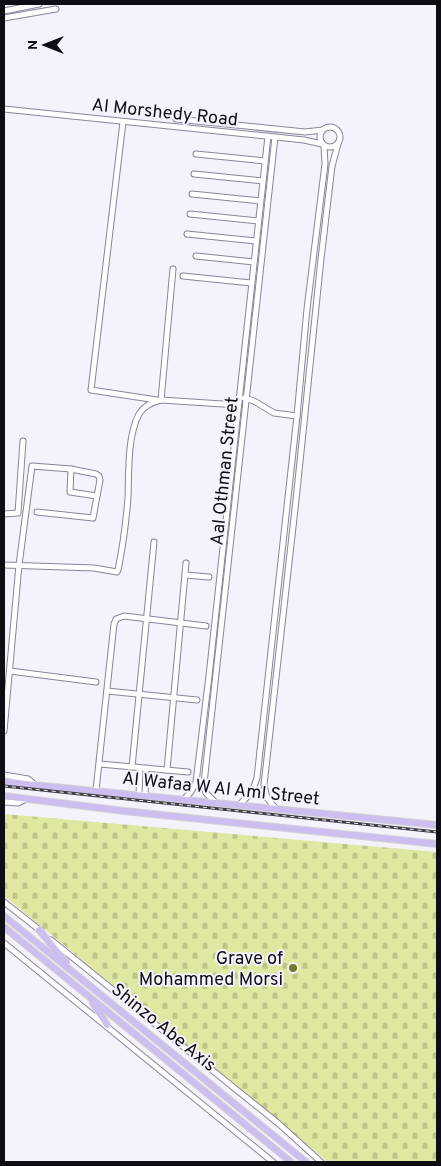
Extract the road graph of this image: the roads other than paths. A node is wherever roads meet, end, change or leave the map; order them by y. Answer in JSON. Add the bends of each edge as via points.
{"nodes":[{"id":1,"x":38,"y":4,"type":"edge"},
{"id":2,"x":5,"y":8,"type":"edge"},
{"id":3,"x":56,"y":9,"type":"dead end"},
{"id":4,"x":4,"y":18,"type":"edge"},
{"id":5,"x":4,"y":109,"type":"edge"},
{"id":6,"x":176,"y":119,"type":"dead end"},
{"id":7,"x":123,"y":122,"type":"junction"},
{"id":8,"x":323,"y":130,"type":"junction"},
{"id":9,"x":268,"y":136,"type":"junction"},
{"id":10,"x":275,"y":137,"type":"junction"},
{"id":11,"x":338,"y":144,"type":"junction"},
{"id":12,"x":323,"y":145,"type":"junction"},
{"id":13,"x":266,"y":151,"type":"junction"},
{"id":14,"x":274,"y":152,"type":"junction"},
{"id":15,"x":196,"y":154,"type":"dead end"},
{"id":16,"x":265,"y":161,"type":"junction"},
{"id":17,"x":194,"y":174,"type":"dead end"},
{"id":18,"x":263,"y":181,"type":"junction"},
{"id":19,"x":192,"y":194,"type":"dead end"},
{"id":20,"x":260,"y":201,"type":"junction"},
{"id":21,"x":190,"y":214,"type":"dead end"},
{"id":22,"x":258,"y":221,"type":"junction"},
{"id":23,"x":187,"y":234,"type":"dead end"},
{"id":24,"x":256,"y":241,"type":"junction"},
{"id":25,"x":196,"y":256,"type":"dead end"},
{"id":26,"x":254,"y":262,"type":"junction"},
{"id":27,"x":174,"y":269,"type":"dead end"},
{"id":28,"x":182,"y":276,"type":"dead end"},
{"id":29,"x":251,"y":283,"type":"junction"},
{"id":30,"x":238,"y":397,"type":"junction"},
{"id":31,"x":246,"y":398,"type":"junction"},
{"id":32,"x":160,"y":400,"type":"junction"},
{"id":33,"x":238,"y":406,"type":"junction"},
{"id":34,"x":297,"y":416,"type":"junction"},
{"id":35,"x":24,"y":441,"type":"dead end"},
{"id":36,"x":22,"y":465,"type":"junction"},
{"id":37,"x":32,"y":466,"type":"junction"},
{"id":38,"x":71,"y":469,"type":"junction"},
{"id":39,"x":97,"y":496,"type":"junction"},
{"id":40,"x":288,"y":499,"type":"junction"},
{"id":41,"x":296,"y":500,"type":"junction"},
{"id":42,"x":36,"y":512,"type":"dead end"},
{"id":43,"x":4,"y":514,"type":"edge"},
{"id":44,"x":154,"y":542,"type":"dead end"},
{"id":45,"x":186,"y":564,"type":"dead end"},
{"id":46,"x":4,"y":565,"type":"edge"},
{"id":47,"x":19,"y":565,"type":"junction"},
{"id":48,"x":185,"y":574,"type":"junction"},
{"id":49,"x":209,"y":577,"type":"dead end"},
{"id":50,"x":146,"y":619,"type":"junction"},
{"id":51,"x":181,"y":623,"type":"junction"},
{"id":52,"x":206,"y":626,"type":"dead end"},
{"id":53,"x":4,"y":646,"type":"edge"},
{"id":54,"x":11,"y":649,"type":"junction"},
{"id":55,"x":10,"y":671,"type":"junction"},
{"id":56,"x":96,"y":682,"type":"dead end"},
{"id":57,"x":107,"y":692,"type":"junction"},
{"id":58,"x":139,"y":694,"type":"junction"},
{"id":59,"x":174,"y":698,"type":"junction"},
{"id":60,"x":197,"y":700,"type":"dead end"},
{"id":61,"x":4,"y":731,"type":"edge"},
{"id":62,"x":100,"y":764,"type":"junction"},
{"id":63,"x":132,"y":767,"type":"junction"},
{"id":64,"x":140,"y":768,"type":"junction"},
{"id":65,"x":146,"y":768,"type":"junction"},
{"id":66,"x":167,"y":770,"type":"junction"},
{"id":67,"x":188,"y":772,"type":"dead end"},
{"id":68,"x":4,"y":775,"type":"edge"},
{"id":69,"x":143,"y":779,"type":"junction"},
{"id":70,"x":4,"y":782,"type":"edge"},
{"id":71,"x":35,"y":785,"type":"junction"},
{"id":72,"x":195,"y":786,"type":"junction"},
{"id":73,"x":204,"y":786,"type":"junction"},
{"id":74,"x":254,"y":788,"type":"junction"},
{"id":75,"x":96,"y":790,"type":"junction"},
{"id":76,"x":264,"y":790,"type":"junction"},
{"id":77,"x":142,"y":795,"type":"junction"},
{"id":78,"x":4,"y":796,"type":"edge"},
{"id":79,"x":26,"y":799,"type":"junction"},
{"id":80,"x":183,"y":800,"type":"junction"},
{"id":81,"x":4,"y":802,"type":"edge"},
{"id":82,"x":216,"y":803,"type":"junction"},
{"id":83,"x":239,"y":806,"type":"junction"},
{"id":84,"x":276,"y":809,"type":"junction"},
{"id":85,"x":437,"y":825,"type":"edge"},
{"id":86,"x":437,"y":844,"type":"edge"},
{"id":87,"x":4,"y":902,"type":"edge"},
{"id":88,"x":4,"y":916,"type":"edge"},
{"id":89,"x":4,"y":927,"type":"edge"},
{"id":90,"x":39,"y":930,"type":"junction"},
{"id":91,"x":4,"y":943,"type":"edge"},
{"id":92,"x":76,"y":974,"type":"junction"},
{"id":93,"x":90,"y":997,"type":"junction"},
{"id":94,"x":107,"y":1025,"type":"junction"},
{"id":95,"x":273,"y":1162,"type":"edge"},
{"id":96,"x":292,"y":1162,"type":"edge"},
{"id":97,"x":306,"y":1162,"type":"edge"},
{"id":98,"x":321,"y":1162,"type":"edge"}],
"edges":[{"from":1,"to":2,"type":"street"},
{"from":3,"to":4,"type":"street"},
{"from":5,"to":7,"type":"street","name":"Al Morshedy Road"},
{"from":6,"to":8,"type":"street","name":"Al Morshedy Road","via":[[305,132]]},
{"from":7,"to":9,"type":"street","name":"Al Morshedy Road"},
{"from":7,"to":32,"type":"street","via":[[91,390]]},
{"from":8,"to":11,"type":"street","via":[[331,127],[338,131]]},
{"from":8,"to":12,"type":"street","via":[[320,138]]},
{"from":9,"to":10,"type":"street","name":"Al Morshedy Road"},
{"from":9,"to":13,"type":"street","name":"Aal Othman Street"},
{"from":10,"to":12,"type":"street","name":"Al Morshedy Road"},
{"from":10,"to":14,"type":"street","name":"Aal Othman Street"},
{"from":11,"to":12,"type":"street","via":[[331,147]]},
{"from":11,"to":41,"type":"street","via":[[329,184]]},
{"from":12,"to":34,"type":"street","via":[[324,164]]},
{"from":13,"to":14,"type":"street","via":[[271,149]]},
{"from":13,"to":16,"type":"street","name":"Aal Othman Street"},
{"from":14,"to":31,"type":"street","name":"Aal Othman Street"},
{"from":15,"to":16,"type":"street"},
{"from":16,"to":18,"type":"street","name":"Aal Othman Street"},
{"from":17,"to":18,"type":"street"},
{"from":18,"to":20,"type":"street","name":"Aal Othman Street"},
{"from":19,"to":20,"type":"street"},
{"from":20,"to":22,"type":"street","name":"Aal Othman Street"},
{"from":21,"to":22,"type":"street"},
{"from":22,"to":24,"type":"street","name":"Aal Othman Street"},
{"from":23,"to":24,"type":"street"},
{"from":24,"to":26,"type":"street","name":"Aal Othman Street"},
{"from":25,"to":26,"type":"street"},
{"from":26,"to":29,"type":"street","name":"Aal Othman Street"},
{"from":27,"to":32,"type":"street"},
{"from":28,"to":29,"type":"street"},
{"from":29,"to":30,"type":"street","name":"Aal Othman Street"},
{"from":30,"to":31,"type":"street"},
{"from":30,"to":33,"type":"street","name":"Aal Othman Street"},
{"from":31,"to":34,"type":"street","via":[[274,413]]},
{"from":31,"to":73,"type":"street","name":"Aal Othman Street"},
{"from":32,"to":33,"type":"street"},
{"from":32,"to":47,"type":"street","via":[[142,410],[136,422],[118,571]]},
{"from":33,"to":72,"type":"street","name":"Aal Othman Street"},
{"from":34,"to":40,"type":"street"},
{"from":35,"to":36,"type":"street"},
{"from":36,"to":37,"type":"street"},
{"from":36,"to":43,"type":"street","via":[[18,512]]},
{"from":37,"to":38,"type":"street"},
{"from":37,"to":47,"type":"street"},
{"from":38,"to":39,"type":"street","via":[[99,476]]},
{"from":38,"to":39,"type":"street","via":[[70,492]]},
{"from":39,"to":42,"type":"street","via":[[94,516],[90,519]]},
{"from":40,"to":41,"type":"street"},
{"from":40,"to":74,"type":"street"},
{"from":41,"to":76,"type":"street"},
{"from":44,"to":50,"type":"street"},
{"from":45,"to":48,"type":"street"},
{"from":46,"to":47,"type":"street"},
{"from":47,"to":54,"type":"street"},
{"from":48,"to":49,"type":"street"},
{"from":48,"to":51,"type":"street"},
{"from":50,"to":51,"type":"street"},
{"from":50,"to":57,"type":"street","via":[[124,616],[115,622]]},
{"from":50,"to":58,"type":"street"},
{"from":51,"to":52,"type":"street"},
{"from":51,"to":59,"type":"street"},
{"from":53,"to":54,"type":"street"},
{"from":54,"to":55,"type":"street"},
{"from":55,"to":56,"type":"street"},
{"from":55,"to":61,"type":"street"},
{"from":57,"to":58,"type":"street"},
{"from":57,"to":62,"type":"street"},
{"from":58,"to":59,"type":"street"},
{"from":58,"to":63,"type":"street"},
{"from":59,"to":60,"type":"street"},
{"from":59,"to":66,"type":"street"},
{"from":62,"to":63,"type":"street"},
{"from":62,"to":75,"type":"street"},
{"from":63,"to":64,"type":"street"},
{"from":64,"to":65,"type":"street"},
{"from":64,"to":69,"type":"street"},
{"from":65,"to":66,"type":"street"},
{"from":65,"to":69,"type":"street"},
{"from":66,"to":67,"type":"street"},
{"from":68,"to":71,"type":"street","name":"Al Wafaa W Al Aml Street","via":[[28,779]]},
{"from":69,"to":77,"type":"street"},
{"from":70,"to":71,"type":"main road"},
{"from":71,"to":75,"type":"main road","name":"Al Wafaa W Al Aml Street"},
{"from":72,"to":73,"type":"street"},
{"from":72,"to":80,"type":"street"},
{"from":73,"to":82,"type":"street"},
{"from":74,"to":76,"type":"street"},
{"from":74,"to":83,"type":"street"},
{"from":75,"to":77,"type":"main road","name":"Al Wafaa W Al Aml Street"},
{"from":76,"to":84,"type":"street"},
{"from":77,"to":80,"type":"main road","name":"Al Wafaa W Al Aml Street"},
{"from":78,"to":79,"type":"main road"},
{"from":79,"to":81,"type":"street","name":"Al Wafaa W Al Aml Street","via":[[18,803]]},
{"from":79,"to":86,"type":"main road","name":"Al Wafaa W Al Aml Street"},
{"from":80,"to":82,"type":"main road","name":"Al Wafaa W Al Aml Street"},
{"from":82,"to":83,"type":"main road","name":"Al Wafaa W Al Aml Street"},
{"from":83,"to":84,"type":"main road","name":"Al Wafaa W Al Aml Street"},
{"from":84,"to":85,"type":"main road","name":"Al Wafaa W Al Aml Street"},
{"from":87,"to":90,"type":"street"},
{"from":88,"to":92,"type":"main road","name":"Shinzo Abe Axis"},
{"from":89,"to":93,"type":"main road","name":"Shinzo Abe Axis"},
{"from":90,"to":92,"type":"main road"},
{"from":90,"to":98,"type":"street","via":[[279,1124]]},
{"from":91,"to":94,"type":"street"},
{"from":92,"to":97,"type":"main road","name":"Shinzo Abe Axis"},
{"from":93,"to":94,"type":"main road"},
{"from":93,"to":96,"type":"main road","name":"Shinzo Abe Axis"},
{"from":94,"to":95,"type":"street"}]}
